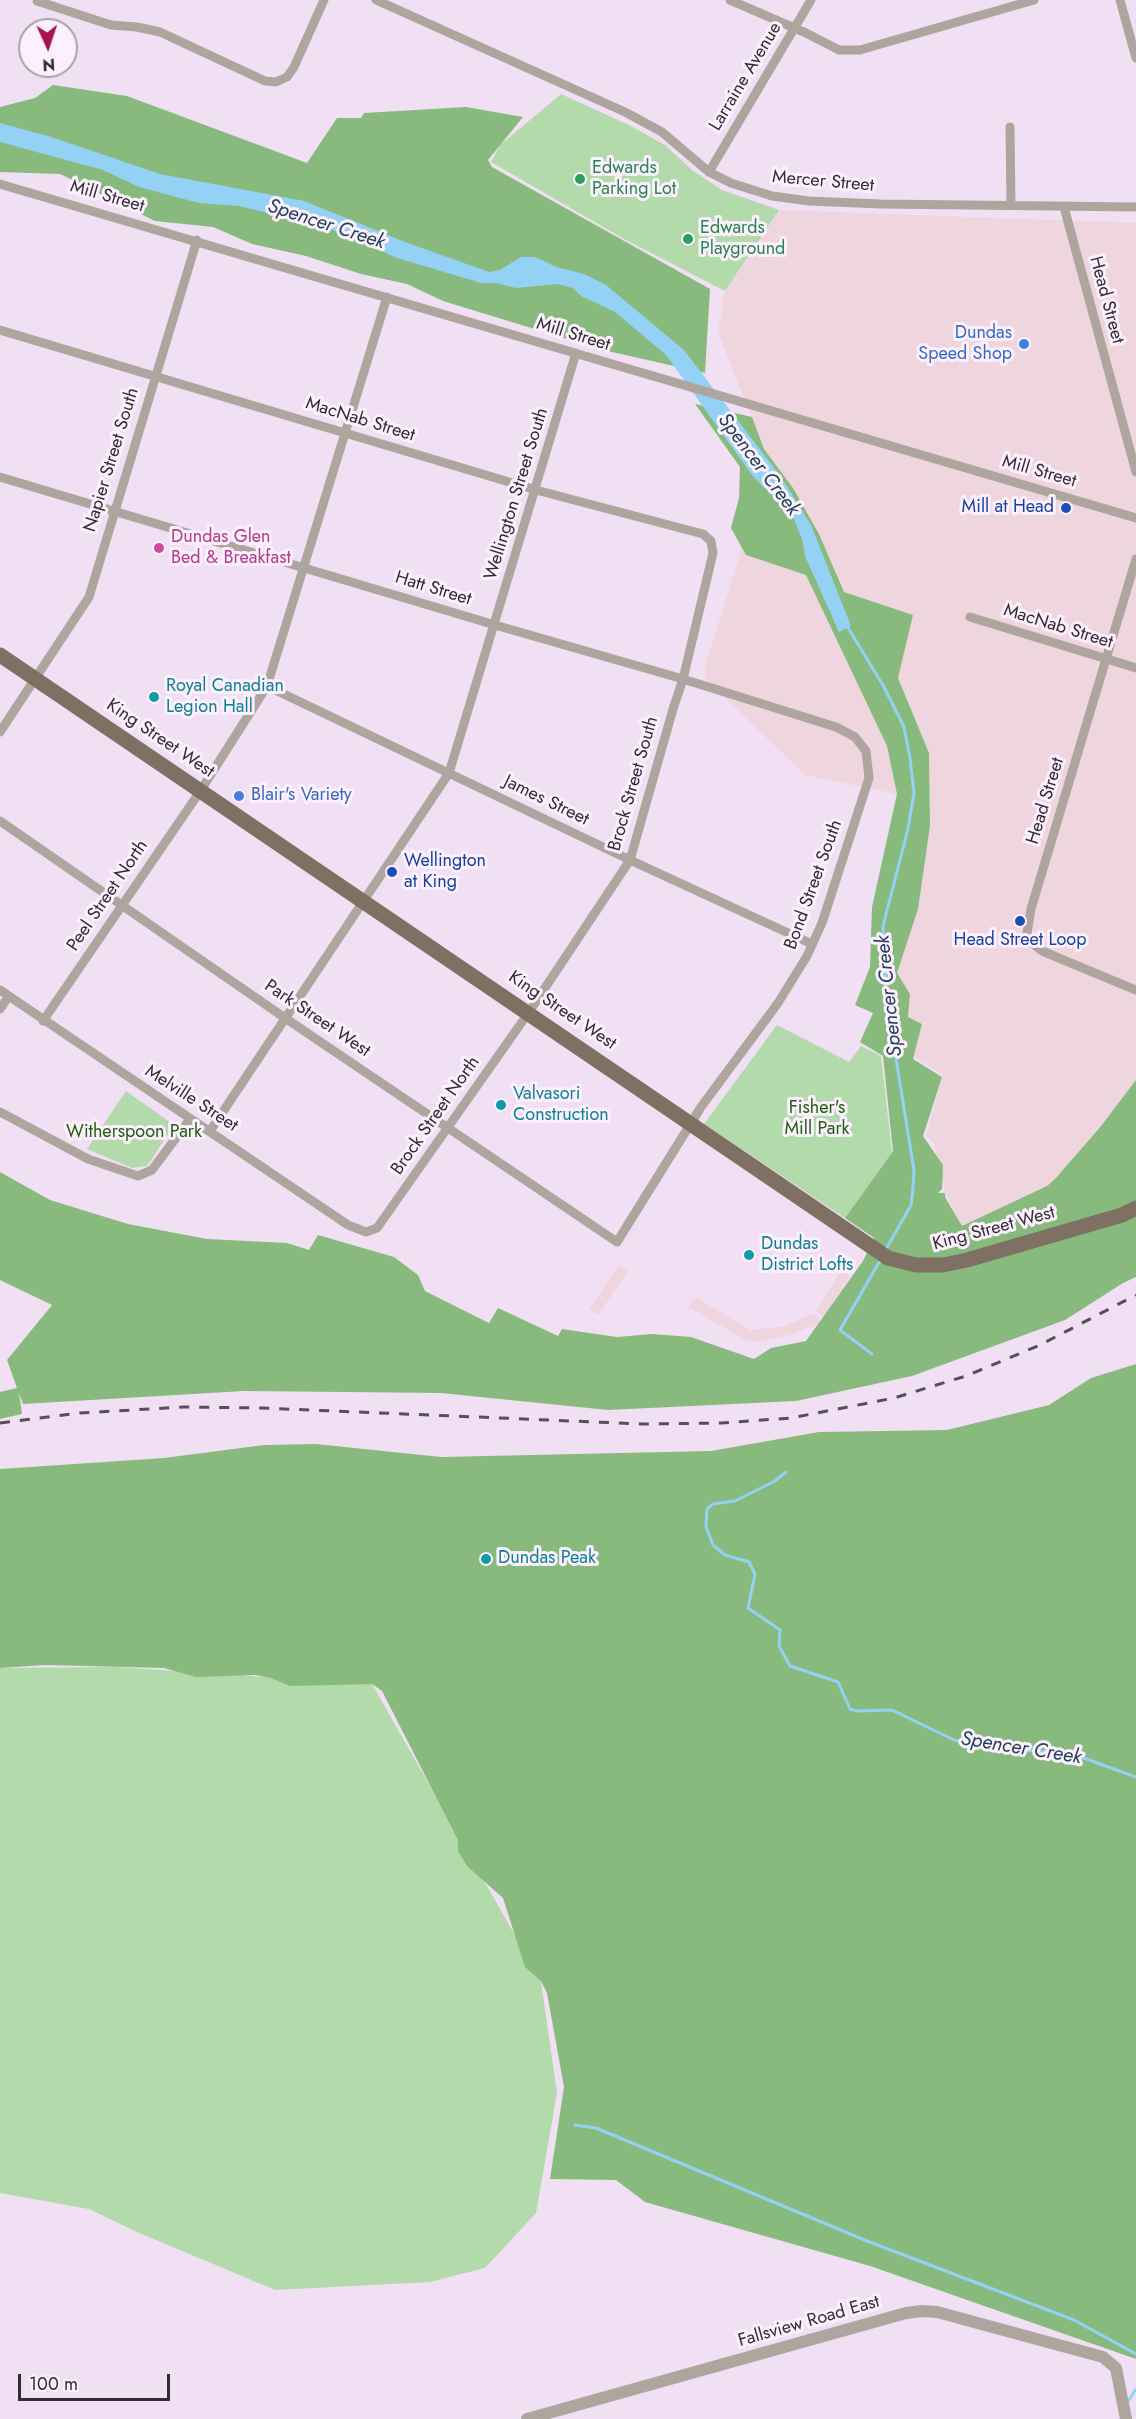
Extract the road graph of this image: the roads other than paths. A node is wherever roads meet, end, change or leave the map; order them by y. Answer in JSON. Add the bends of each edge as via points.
{"nodes":[{"id":1,"x":324,"y":0,"type":"edge"},
{"id":2,"x":376,"y":0,"type":"edge"},
{"id":3,"x":730,"y":0,"type":"edge"},
{"id":4,"x":811,"y":0,"type":"edge"},
{"id":5,"x":1034,"y":0,"type":"edge"},
{"id":6,"x":1120,"y":0,"type":"edge"},
{"id":7,"x":37,"y":1,"type":"edge"},
{"id":8,"x":795,"y":28,"type":"junction"},
{"id":9,"x":1136,"y":58,"type":"edge"},
{"id":10,"x":1010,"y":127,"type":"dead end"},
{"id":11,"x":709,"y":172,"type":"junction"},
{"id":12,"x":0,"y":184,"type":"edge"},
{"id":13,"x":1011,"y":205,"type":"junction"},
{"id":14,"x":1064,"y":207,"type":"junction"},
{"id":15,"x":1136,"y":207,"type":"edge"},
{"id":16,"x":197,"y":240,"type":"junction"},
{"id":17,"x":387,"y":297,"type":"junction"},
{"id":18,"x":0,"y":330,"type":"edge"},
{"id":19,"x":576,"y":353,"type":"junction"},
{"id":20,"x":155,"y":376,"type":"junction"},
{"id":21,"x":345,"y":432,"type":"junction"},
{"id":22,"x":1136,"y":472,"type":"edge"},
{"id":23,"x":0,"y":477,"type":"edge"},
{"id":24,"x":536,"y":490,"type":"junction"},
{"id":25,"x":113,"y":511,"type":"junction"},
{"id":26,"x":1136,"y":518,"type":"edge"},
{"id":27,"x":711,"y":541,"type":"joint"},
{"id":28,"x":1136,"y":559,"type":"edge"},
{"id":29,"x":304,"y":567,"type":"junction"},
{"id":30,"x":970,"y":617,"type":"dead end"},
{"id":31,"x":495,"y":625,"type":"junction"},
{"id":32,"x":0,"y":655,"type":"edge"},
{"id":33,"x":1106,"y":659,"type":"junction"},
{"id":34,"x":1136,"y":668,"type":"edge"},
{"id":35,"x":35,"y":678,"type":"junction"},
{"id":36,"x":683,"y":679,"type":"junction"},
{"id":37,"x":267,"y":686,"type":"junction"},
{"id":38,"x":0,"y":732,"type":"edge"},
{"id":39,"x":855,"y":737,"type":"joint"},
{"id":40,"x":449,"y":773,"type":"junction"},
{"id":41,"x":201,"y":790,"type":"junction"},
{"id":42,"x":0,"y":821,"type":"edge"},
{"id":43,"x":630,"y":860,"type":"junction"},
{"id":44,"x":364,"y":901,"type":"junction"},
{"id":45,"x":122,"y":904,"type":"junction"},
{"id":46,"x":812,"y":944,"type":"junction"},
{"id":47,"x":1136,"y":990,"type":"edge"},
{"id":48,"x":4,"y":993,"type":"edge"},
{"id":49,"x":0,"y":1010,"type":"edge"},
{"id":50,"x":529,"y":1012,"type":"junction"},
{"id":51,"x":285,"y":1018,"type":"junction"},
{"id":52,"x":43,"y":1021,"type":"junction"},
{"id":53,"x":0,"y":1112,"type":"edge"},
{"id":54,"x":190,"y":1119,"type":"junction"},
{"id":55,"x":692,"y":1122,"type":"junction"},
{"id":56,"x":449,"y":1127,"type":"junction"},
{"id":57,"x":210,"y":1131,"type":"junction"},
{"id":58,"x":1136,"y":1208,"type":"edge"},
{"id":59,"x":366,"y":1232,"type":"joint"},
{"id":60,"x":617,"y":1242,"type":"joint"},
{"id":61,"x":527,"y":2419,"type":"edge"},
{"id":62,"x":1126,"y":2419,"type":"edge"}],
"edges":[{"from":1,"to":7,"type":"street","via":[[294,67],[287,77],[276,82],[264,81],[160,32],[111,25]]},
{"from":2,"to":11,"type":"street","name":"Mercer Street","via":[[625,112],[662,132]]},
{"from":3,"to":8,"type":"street"},
{"from":4,"to":8,"type":"street","name":"Larraine Avenue"},
{"from":5,"to":8,"type":"street","via":[[860,50],[839,50]]},
{"from":6,"to":9,"type":"street"},
{"from":8,"to":11,"type":"street","name":"Larraine Avenue"},
{"from":10,"to":13,"type":"street"},
{"from":11,"to":13,"type":"street","name":"Mercer Street","via":[[772,196],[809,201]]},
{"from":12,"to":16,"type":"street","name":"Mill Street"},
{"from":13,"to":14,"type":"street","name":"Mercer Street"},
{"from":14,"to":15,"type":"street","name":"Mercer Street"},
{"from":14,"to":22,"type":"street","name":"Head Street"},
{"from":16,"to":17,"type":"street","name":"Mill Street"},
{"from":16,"to":20,"type":"street","name":"Napier Street South"},
{"from":17,"to":19,"type":"street","name":"Mill Street"},
{"from":17,"to":21,"type":"street","name":"Peel Street North"},
{"from":18,"to":20,"type":"street","name":"MacNab Street"},
{"from":19,"to":24,"type":"street","name":"Wellington Street South"},
{"from":19,"to":26,"type":"street","name":"Mill Street"},
{"from":20,"to":21,"type":"street","name":"MacNab Street"},
{"from":20,"to":25,"type":"street","name":"Napier Street South"},
{"from":21,"to":24,"type":"street","name":"MacNab Street"},
{"from":21,"to":29,"type":"street","name":"Peel Street North"},
{"from":23,"to":25,"type":"street","name":"Hatt Street"},
{"from":24,"to":27,"type":"street","name":"MacNab Street","via":[[703,534]]},
{"from":24,"to":31,"type":"street","name":"Wellington Street South"},
{"from":25,"to":29,"type":"street","name":"Hatt Street"},
{"from":25,"to":35,"type":"street","name":"Napier Street South","via":[[88,597]]},
{"from":27,"to":36,"type":"street","name":"Brock Street South","via":[[713,553]]},
{"from":28,"to":33,"type":"street","name":"Head Street"},
{"from":29,"to":31,"type":"street","name":"Hatt Street"},
{"from":29,"to":37,"type":"street","name":"Peel Street North"},
{"from":30,"to":33,"type":"street","name":"MacNab Street"},
{"from":31,"to":36,"type":"street","name":"Hatt Street"},
{"from":31,"to":40,"type":"street","name":"Wellington Street South"},
{"from":32,"to":35,"type":"main road","name":"King Street West"},
{"from":33,"to":34,"type":"street","name":"MacNab Street"},
{"from":33,"to":47,"type":"street","name":"Head Street","via":[[1027,933],[1042,951]]},
{"from":35,"to":38,"type":"street","name":"Napier Street South"},
{"from":35,"to":41,"type":"main road","name":"King Street West"},
{"from":36,"to":39,"type":"street","name":"Hatt Street","via":[[836,727]]},
{"from":36,"to":43,"type":"street","name":"Brock Street South"},
{"from":37,"to":40,"type":"street","name":"James Street"},
{"from":37,"to":41,"type":"street","name":"Peel Street North"},
{"from":39,"to":46,"type":"street","name":"Bond Street South","via":[[866,751],[869,778]]},
{"from":40,"to":43,"type":"street","name":"James Street"},
{"from":40,"to":44,"type":"street","name":"Wellington Street South"},
{"from":41,"to":44,"type":"main road","name":"King Street West"},
{"from":41,"to":45,"type":"street","name":"Peel Street North"},
{"from":42,"to":45,"type":"street","name":"Park Street West"},
{"from":43,"to":46,"type":"street","name":"James Street"},
{"from":43,"to":50,"type":"street","name":"Brock Street South"},
{"from":44,"to":50,"type":"main road","name":"King Street West"},
{"from":44,"to":51,"type":"street","name":"Wellington Street South"},
{"from":45,"to":51,"type":"street","name":"Park Street West"},
{"from":45,"to":52,"type":"street","name":"Peel Street North"},
{"from":46,"to":55,"type":"street","name":"Bond Street South","via":[[778,1003]]},
{"from":48,"to":49,"type":"street"},
{"from":48,"to":52,"type":"street","name":"Melville Street"},
{"from":50,"to":55,"type":"main road","name":"King Street West"},
{"from":50,"to":56,"type":"street","name":"Brock Street North"},
{"from":51,"to":56,"type":"street","name":"Park Street West"},
{"from":51,"to":57,"type":"street","name":"Wellington Street South"},
{"from":52,"to":54,"type":"street","name":"Melville Street"},
{"from":53,"to":54,"type":"street","via":[[88,1159],[138,1176],[152,1170]]},
{"from":54,"to":57,"type":"street","name":"Melville Street"},
{"from":55,"to":58,"type":"main road","name":"King Street West","via":[[888,1258],[916,1265],[967,1260]]},
{"from":55,"to":60,"type":"street","name":"Bond Street South"},
{"from":56,"to":59,"type":"street","name":"Brock Street North","via":[[377,1228]]},
{"from":56,"to":60,"type":"street","name":"Park Street West"},
{"from":57,"to":59,"type":"street","name":"Melville Street","via":[[348,1225]]},
{"from":61,"to":62,"type":"street","name":"Fallsview Road East","via":[[922,2311],[1103,2357],[1116,2368]]}]}
